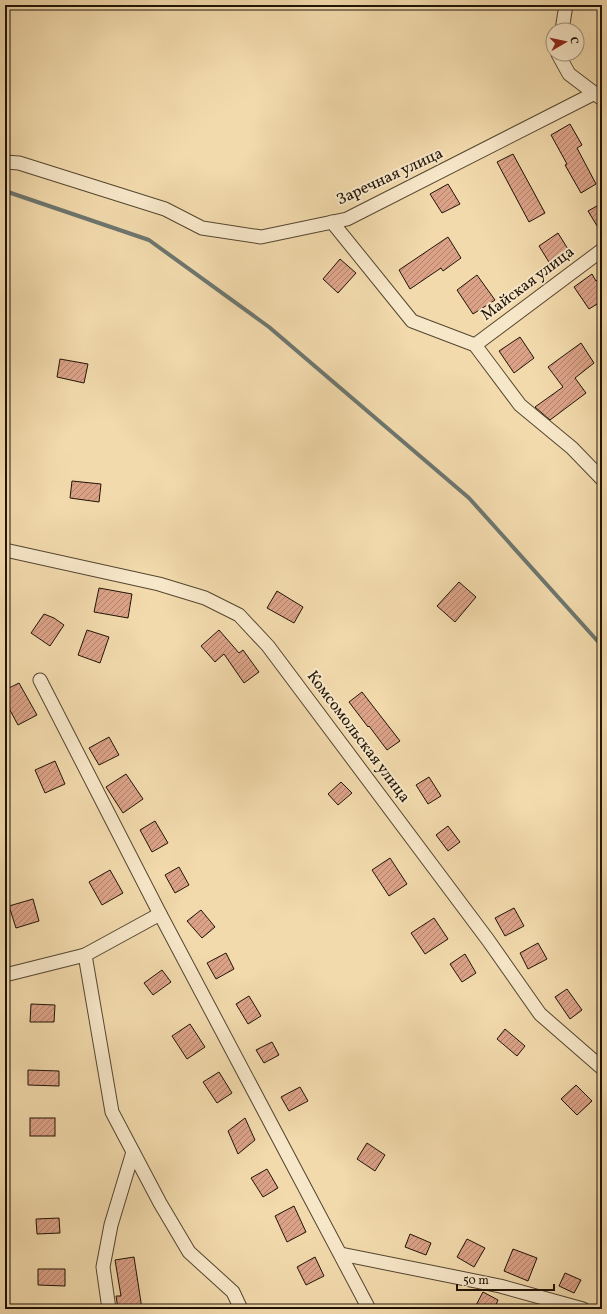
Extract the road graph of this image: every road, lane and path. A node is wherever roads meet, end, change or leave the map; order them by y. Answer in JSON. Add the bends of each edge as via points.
{"nodes":[{"id":1,"x":566,"y":5,"type":"edge"},
{"id":2,"x":563,"y":22,"type":"edge"},
{"id":3,"x":562,"y":62,"type":"edge"},
{"id":4,"x":598,"y":96,"type":"edge"},
{"id":5,"x":5,"y":162,"type":"edge"},
{"id":6,"x":332,"y":222,"type":"junction"},
{"id":7,"x":602,"y":250,"type":"edge"},
{"id":8,"x":475,"y":345,"type":"junction"},
{"id":9,"x":602,"y":479,"type":"edge"},
{"id":10,"x":5,"y":550,"type":"edge"},
{"id":11,"x":40,"y":680,"type":"dead end"},
{"id":12,"x":160,"y":914,"type":"junction"},
{"id":13,"x":85,"y":955,"type":"junction"},
{"id":14,"x":5,"y":975,"type":"edge"},
{"id":15,"x":602,"y":1068,"type":"edge"},
{"id":16,"x":133,"y":1152,"type":"junction"},
{"id":17,"x":341,"y":1254,"type":"junction"},
{"id":18,"x":109,"y":1309,"type":"edge"},
{"id":19,"x":241,"y":1309,"type":"edge"},
{"id":20,"x":369,"y":1309,"type":"edge"},
{"id":21,"x":583,"y":1309,"type":"edge"}],
"edges":[{"from":1,"to":2,"type":"street"},
{"from":3,"to":4,"type":"street","via":[[569,74]]},
{"from":4,"to":6,"type":"street","name":"Заречная улица","via":[[360,212]]},
{"from":5,"to":6,"type":"street","name":"Заречная улица","via":[[19,163],[164,209],[202,228],[261,237]]},
{"from":6,"to":8,"type":"street","via":[[412,321]]},
{"from":7,"to":8,"type":"street","name":"Майская улица"},
{"from":8,"to":9,"type":"street","via":[[520,405],[572,448]]},
{"from":10,"to":15,"type":"street","name":"Комсомольская улица","via":[[159,584],[205,598],[239,614],[268,646],[488,940],[540,1014]]},
{"from":11,"to":12,"type":"street"},
{"from":12,"to":13,"type":"street"},
{"from":12,"to":17,"type":"street"},
{"from":13,"to":14,"type":"street"},
{"from":13,"to":16,"type":"street","via":[[112,1112]]},
{"from":16,"to":18,"type":"street","via":[[111,1225],[104,1267]]},
{"from":16,"to":19,"type":"street","via":[[189,1252],[233,1292]]},
{"from":17,"to":20,"type":"street"},
{"from":17,"to":21,"type":"street","via":[[500,1286]]}]}
